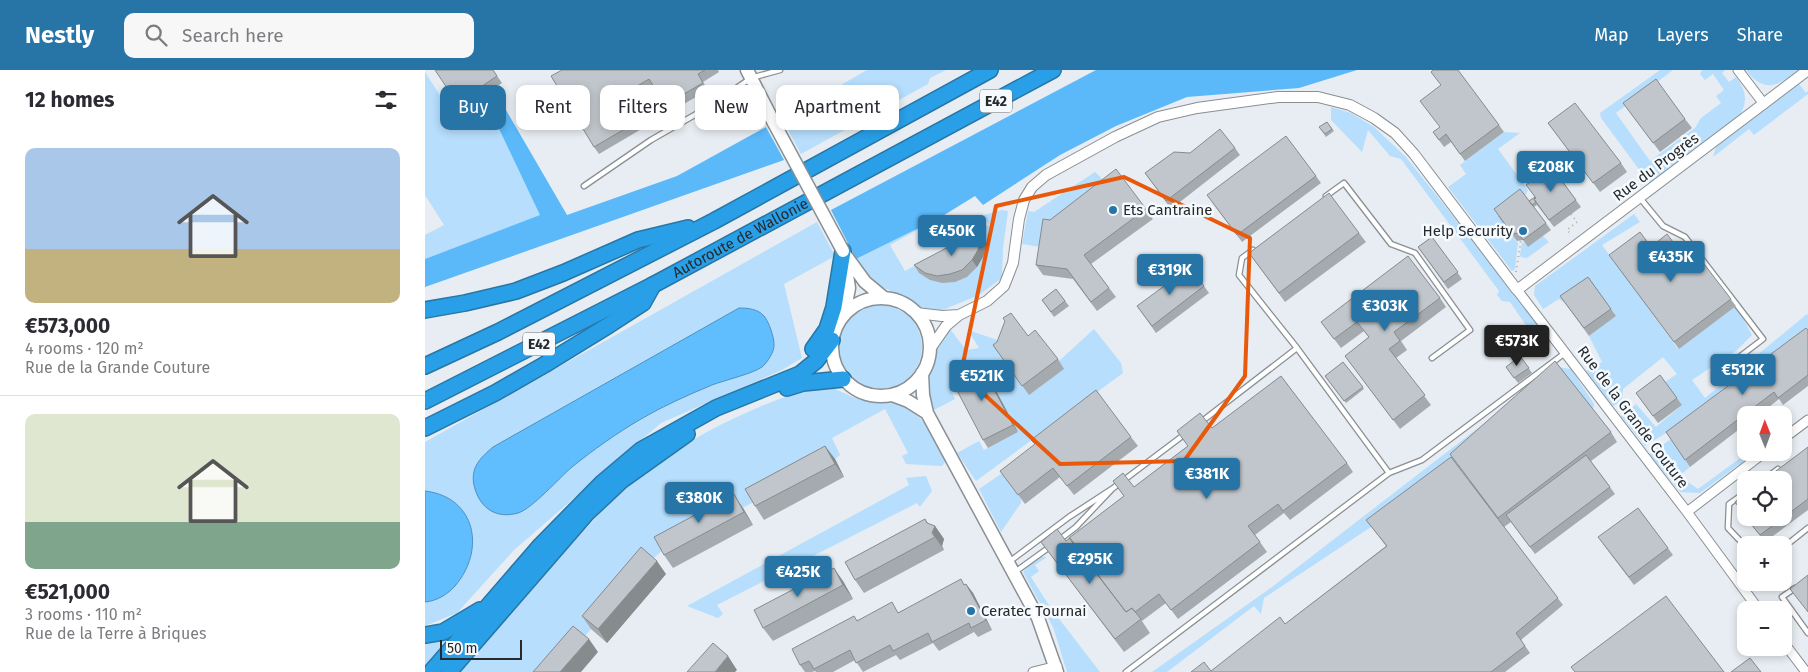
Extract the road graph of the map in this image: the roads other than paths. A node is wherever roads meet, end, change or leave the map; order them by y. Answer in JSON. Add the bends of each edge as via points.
{"nodes":[{"id":1,"x":780,"y":70,"type":"edge"},
{"id":2,"x":990,"y":70,"type":"edge"},
{"id":3,"x":1053,"y":70,"type":"edge"},
{"id":4,"x":1738,"y":70,"type":"edge"},
{"id":5,"x":1808,"y":70,"type":"edge"},
{"id":6,"x":749,"y":74,"type":"edge"},
{"id":7,"x":1764,"y":104,"type":"junction"},
{"id":8,"x":584,"y":186,"type":"dead end"},
{"id":9,"x":1640,"y":198,"type":"junction"},
{"id":10,"x":1320,"y":200,"type":"edge"},
{"id":11,"x":714,"y":221,"type":"junction"},
{"id":12,"x":1258,"y":247,"type":"edge"},
{"id":13,"x":843,"y":252,"type":"junction"},
{"id":14,"x":653,"y":285,"type":"junction"},
{"id":15,"x":1517,"y":290,"type":"junction"},
{"id":16,"x":883,"y":298,"type":"junction"},
{"id":17,"x":425,"y":310,"type":"edge"},
{"id":18,"x":916,"y":312,"type":"junction"},
{"id":19,"x":844,"y":314,"type":"junction"},
{"id":20,"x":959,"y":316,"type":"junction"},
{"id":21,"x":831,"y":340,"type":"junction"},
{"id":22,"x":1297,"y":348,"type":"junction"},
{"id":23,"x":930,"y":349,"type":"junction"},
{"id":24,"x":1565,"y":353,"type":"junction"},
{"id":25,"x":1432,"y":358,"type":"dead end"},
{"id":26,"x":425,"y":366,"type":"edge"},
{"id":27,"x":1721,"y":371,"type":"dead end"},
{"id":28,"x":922,"y":374,"type":"junction"},
{"id":29,"x":843,"y":379,"type":"junction"},
{"id":30,"x":774,"y":384,"type":"junction"},
{"id":31,"x":892,"y":395,"type":"junction"},
{"id":32,"x":425,"y":401,"type":"edge"},
{"id":33,"x":927,"y":413,"type":"junction"},
{"id":34,"x":1808,"y":420,"type":"edge"},
{"id":35,"x":1197,"y":425,"type":"edge"},
{"id":36,"x":425,"y":428,"type":"edge"},
{"id":37,"x":1189,"y":430,"type":"edge"},
{"id":38,"x":1793,"y":431,"type":"edge"},
{"id":39,"x":1753,"y":461,"type":"edge"},
{"id":40,"x":1786,"y":464,"type":"edge"},
{"id":41,"x":1776,"y":471,"type":"edge"},
{"id":42,"x":1389,"y":473,"type":"junction"},
{"id":43,"x":1112,"y":489,"type":"junction"},
{"id":44,"x":1737,"y":498,"type":"edge"},
{"id":45,"x":1687,"y":512,"type":"junction"},
{"id":46,"x":1808,"y":528,"type":"edge"},
{"id":47,"x":1737,"y":538,"type":"edge"},
{"id":48,"x":1792,"y":541,"type":"edge"},
{"id":49,"x":1011,"y":568,"type":"junction"},
{"id":50,"x":1737,"y":575,"type":"edge"},
{"id":51,"x":1802,"y":583,"type":"edge"},
{"id":52,"x":1785,"y":601,"type":"edge"},
{"id":53,"x":488,"y":606,"type":"junction"},
{"id":54,"x":1792,"y":612,"type":"edge"},
{"id":55,"x":1808,"y":633,"type":"edge"},
{"id":56,"x":425,"y":635,"type":"edge"},
{"id":57,"x":1792,"y":654,"type":"edge"},
{"id":58,"x":1057,"y":669,"type":"edge"},
{"id":59,"x":431,"y":672,"type":"edge"},
{"id":60,"x":449,"y":672,"type":"edge"},
{"id":61,"x":1033,"y":672,"type":"edge"},
{"id":62,"x":1126,"y":672,"type":"edge"},
{"id":63,"x":1806,"y":672,"type":"edge"}],
"edges":[{"from":1,"to":6,"type":"lane"},
{"from":2,"to":11,"type":"highway","name":"Autoroute de Wallonie","number":"E42"},
{"from":3,"to":14,"type":"highway","name":"Autoroute de Wallonie","number":"E42"},
{"from":4,"to":7,"type":"street"},
{"from":5,"to":7,"type":"street","name":"Rue du Progrès"},
{"from":6,"to":8,"type":"lane","via":[[712,105],[651,140]]},
{"from":6,"to":13,"type":"main road","bridge":true},
{"from":7,"to":9,"type":"street","name":"Rue du Progrès"},
{"from":9,"to":15,"type":"street","name":"Rue du Progrès"},
{"from":9,"to":27,"type":"lane","via":[[1663,226],[1685,237],[1763,340]]},
{"from":10,"to":25,"type":"lane","via":[[1344,183],[1391,244],[1415,253],[1471,330]]},
{"from":11,"to":17,"type":"highway","via":[[638,240],[516,291]]},
{"from":11,"to":26,"type":"highway","name":"Autoroute de Wallonie","number":"E42"},
{"from":12,"to":22,"type":"lane","via":[[1242,258],[1239,275]]},
{"from":13,"to":16,"type":"main road","via":[[865,282]]},
{"from":13,"to":19,"type":"main road","via":[[849,288]]},
{"from":13,"to":30,"type":"highway","via":[[827,329],[798,366]]},
{"from":14,"to":32,"type":"highway","name":"Autoroute de Wallonie","number":"E42"},
{"from":14,"to":36,"type":"highway","via":[[643,304],[495,393]]},
{"from":15,"to":20,"type":"street","name":"Rue de la Grande Couture","via":[[1395,133],[1350,105],[1318,97],[1278,97],[1197,108],[1159,117],[1046,175],[1024,200],[1013,263],[1003,286],[987,301]]},
{"from":15,"to":24,"type":"street","name":"Rue de la Grande Couture"},
{"from":16,"to":18,"type":"main road","via":[[901,302]]},
{"from":16,"to":19,"type":"main road","via":[[869,299]]},
{"from":18,"to":20,"type":"street"},
{"from":18,"to":23,"type":"main road","via":[[929,336]]},
{"from":19,"to":21,"type":"main road"},
{"from":20,"to":23,"type":"street","name":"Rue de la Grande Couture","via":[[946,326]]},
{"from":21,"to":29,"type":"main road","via":[[832,354]]},
{"from":21,"to":30,"type":"highway","via":[[816,361],[800,374]]},
{"from":22,"to":35,"type":"lane"},
{"from":22,"to":42,"type":"lane"},
{"from":23,"to":28,"type":"main road"},
{"from":24,"to":42,"type":"lane","via":[[1422,460]]},
{"from":24,"to":45,"type":"street","name":"Rue de la Grande Couture"},
{"from":28,"to":31,"type":"main road","via":[[904,390]]},
{"from":28,"to":33,"type":"main road"},
{"from":29,"to":31,"type":"main road","via":[[865,394]]},
{"from":29,"to":60,"type":"highway","via":[[803,383],[721,414],[688,433],[621,481],[586,514]]},
{"from":30,"to":53,"type":"highway","via":[[716,408],[641,450],[584,501]]},
{"from":31,"to":33,"type":"main road"},
{"from":33,"to":49,"type":"main road"},
{"from":34,"to":38,"type":"street"},
{"from":37,"to":43,"type":"lane"},
{"from":39,"to":45,"type":"street"},
{"from":40,"to":41,"type":"lane"},
{"from":42,"to":62,"type":"lane"},
{"from":43,"to":49,"type":"lane","via":[[1069,517]]},
{"from":43,"to":49,"type":"lane","via":[[1076,527]]},
{"from":44,"to":47,"type":"lane","via":[[1729,504],[1728,528]]},
{"from":45,"to":50,"type":"street","name":"Rue de la Grande Couture"},
{"from":46,"to":48,"type":"lane"},
{"from":49,"to":58,"type":"main road","via":[[1040,624]]},
{"from":51,"to":52,"type":"lane","via":[[1782,597]]},
{"from":53,"to":56,"type":"highway","via":[[443,632]]},
{"from":53,"to":59,"type":"highway"},
{"from":54,"to":55,"type":"lane"},
{"from":57,"to":63,"type":"street"},
{"from":58,"to":61,"type":"street"}]}
